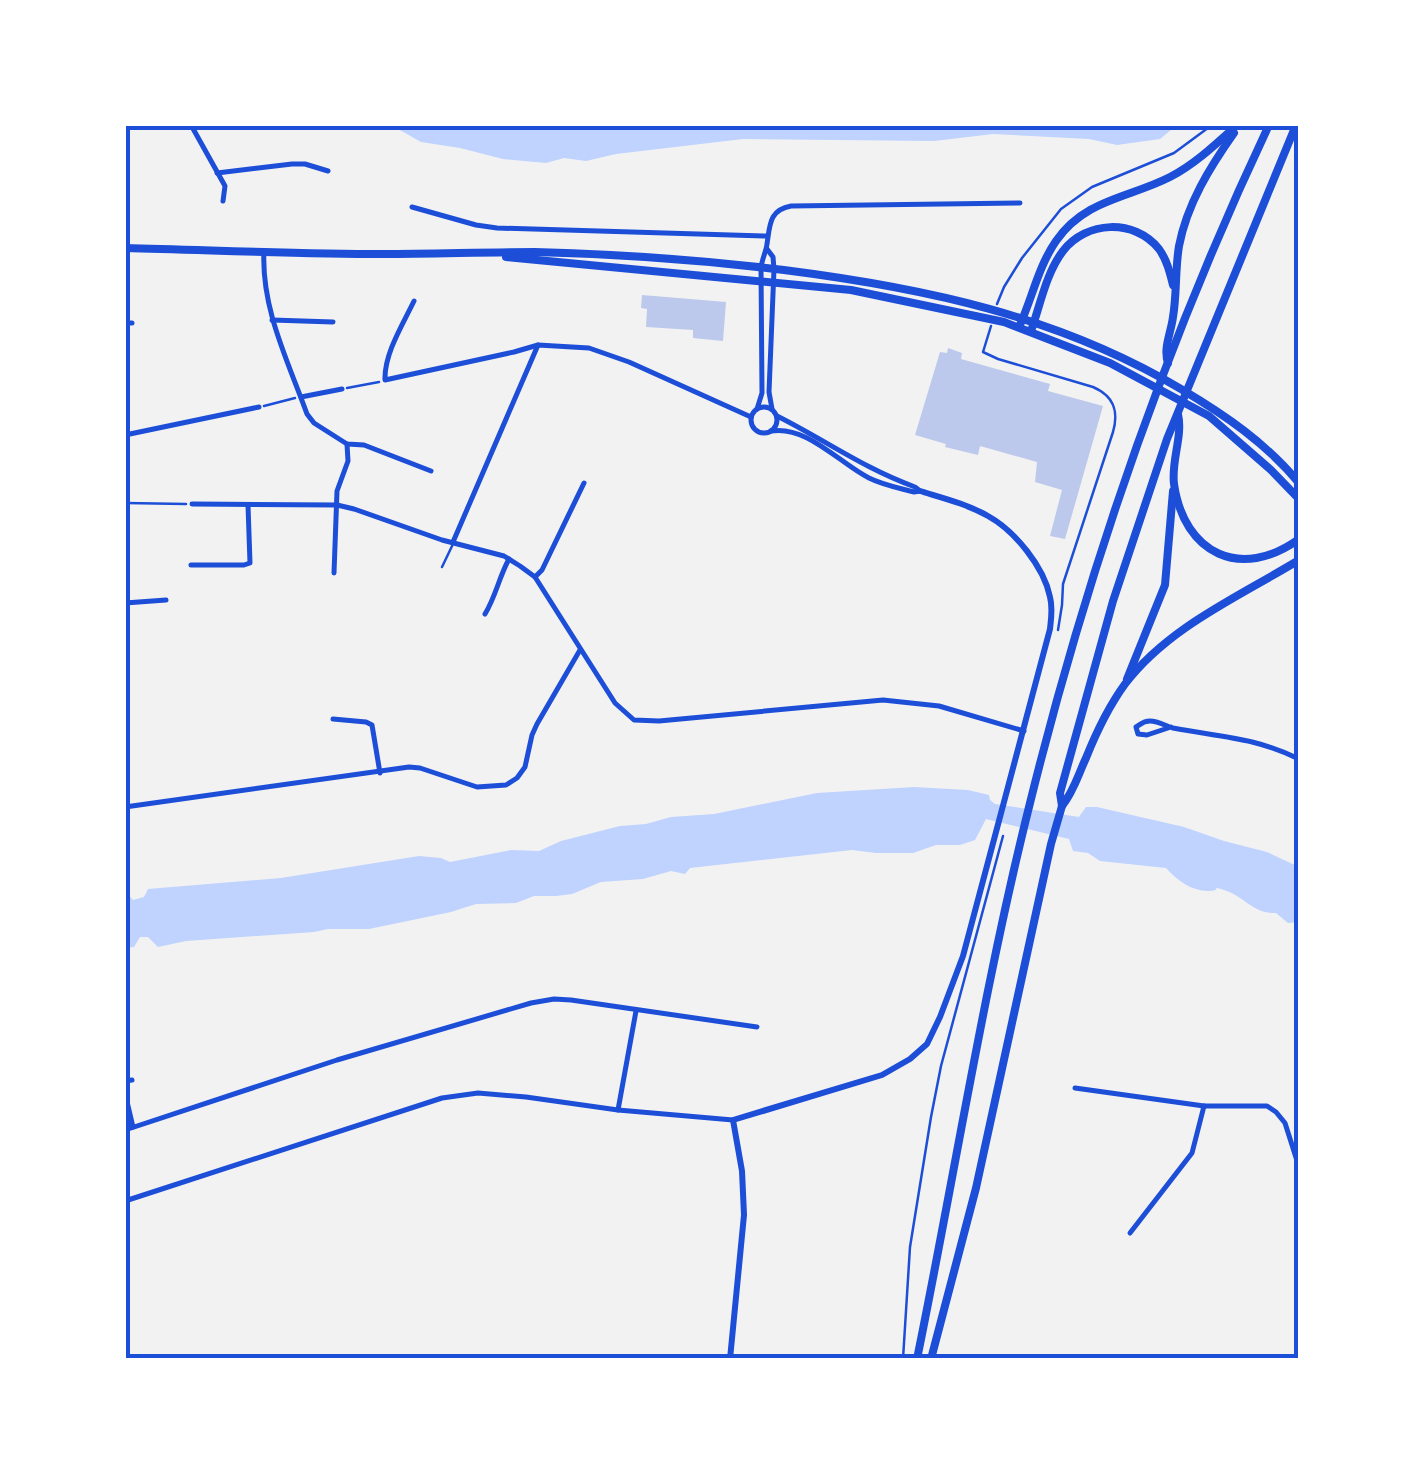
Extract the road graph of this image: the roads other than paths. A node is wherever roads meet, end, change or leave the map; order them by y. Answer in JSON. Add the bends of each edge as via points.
{"nodes":[{"id":1,"x":132,"y":125,"type":"edge"},
{"id":2,"x":191,"y":125,"type":"edge"},
{"id":3,"x":1239,"y":125,"type":"edge"},
{"id":4,"x":1269,"y":125,"type":"edge"},
{"id":5,"x":1296,"y":125,"type":"edge"},
{"id":6,"x":125,"y":129,"type":"edge"},
{"id":7,"x":328,"y":172,"type":"dead end"},
{"id":8,"x":218,"y":173,"type":"junction"},
{"id":9,"x":223,"y":200,"type":"dead end"},
{"id":10,"x":1020,"y":203,"type":"dead end"},
{"id":11,"x":412,"y":207,"type":"dead end"},
{"id":12,"x":768,"y":236,"type":"junction"},
{"id":13,"x":125,"y":248,"type":"edge"},
{"id":14,"x":766,"y":249,"type":"junction"},
{"id":15,"x":264,"y":251,"type":"junction"},
{"id":16,"x":476,"y":254,"type":"junction"},
{"id":17,"x":760,"y":268,"type":"junction"},
{"id":18,"x":774,"y":269,"type":"junction"},
{"id":19,"x":760,"y":281,"type":"junction"},
{"id":20,"x":774,"y":282,"type":"junction"},
{"id":21,"x":1174,"y":292,"type":"junction"},
{"id":22,"x":414,"y":300,"type":"dead end"},
{"id":23,"x":272,"y":320,"type":"junction"},
{"id":24,"x":1034,"y":321,"type":"junction"},
{"id":25,"x":333,"y":322,"type":"dead end"},
{"id":26,"x":1021,"y":322,"type":"junction"},
{"id":27,"x":1031,"y":331,"type":"junction"},
{"id":28,"x":538,"y":345,"type":"junction"},
{"id":29,"x":1168,"y":364,"type":"junction"},
{"id":30,"x":342,"y":388,"type":"road end"},
{"id":31,"x":301,"y":397,"type":"junction"},
{"id":32,"x":260,"y":407,"type":"road end"},
{"id":33,"x":756,"y":409,"type":"junction"},
{"id":34,"x":772,"y":409,"type":"junction"},
{"id":35,"x":1211,"y":412,"type":"junction"},
{"id":36,"x":1178,"y":414,"type":"junction"},
{"id":37,"x":777,"y":416,"type":"junction"},
{"id":38,"x":751,"y":417,"type":"junction"},
{"id":39,"x":771,"y":432,"type":"junction"},
{"id":40,"x":125,"y":435,"type":"edge"},
{"id":41,"x":347,"y":444,"type":"junction"},
{"id":42,"x":431,"y":471,"type":"dead end"},
{"id":43,"x":1299,"y":483,"type":"edge"},
{"id":44,"x":584,"y":484,"type":"dead end"},
{"id":45,"x":1174,"y":484,"type":"junction"},
{"id":46,"x":920,"y":492,"type":"junction"},
{"id":47,"x":1299,"y":499,"type":"edge"},
{"id":48,"x":192,"y":504,"type":"road end"},
{"id":49,"x":248,"y":505,"type":"junction"},
{"id":50,"x":337,"y":505,"type":"junction"},
{"id":51,"x":1299,"y":538,"type":"edge"},
{"id":52,"x":453,"y":542,"type":"junction"},
{"id":53,"x":508,"y":559,"type":"junction"},
{"id":54,"x":1299,"y":560,"type":"edge"},
{"id":55,"x":191,"y":565,"type":"dead end"},
{"id":56,"x":442,"y":567,"type":"dead end"},
{"id":57,"x":334,"y":573,"type":"dead end"},
{"id":58,"x":536,"y":577,"type":"junction"},
{"id":59,"x":166,"y":600,"type":"dead end"},
{"id":60,"x":125,"y":603,"type":"edge"},
{"id":61,"x":485,"y":614,"type":"dead end"},
{"id":62,"x":580,"y":650,"type":"junction"},
{"id":63,"x":1126,"y":683,"type":"junction"},
{"id":64,"x":333,"y":719,"type":"dead end"},
{"id":65,"x":1171,"y":727,"type":"junction"},
{"id":66,"x":1024,"y":731,"type":"junction"},
{"id":67,"x":1299,"y":759,"type":"edge"},
{"id":68,"x":380,"y":773,"type":"junction"},
{"id":69,"x":125,"y":804,"type":"edge"},
{"id":70,"x":1062,"y":806,"type":"junction"},
{"id":71,"x":636,"y":1010,"type":"junction"},
{"id":72,"x":757,"y":1027,"type":"dead end"},
{"id":73,"x":1075,"y":1088,"type":"dead end"},
{"id":74,"x":125,"y":1093,"type":"edge"},
{"id":75,"x":1204,"y":1106,"type":"junction"},
{"id":76,"x":618,"y":1110,"type":"junction"},
{"id":77,"x":733,"y":1120,"type":"junction"},
{"id":78,"x":133,"y":1128,"type":"junction"},
{"id":79,"x":125,"y":1130,"type":"edge"},
{"id":80,"x":1299,"y":1167,"type":"edge"},
{"id":81,"x":125,"y":1201,"type":"edge"},
{"id":82,"x":1130,"y":1233,"type":"dead end"},
{"id":83,"x":730,"y":1359,"type":"edge"},
{"id":84,"x":916,"y":1359,"type":"edge"},
{"id":85,"x":930,"y":1359,"type":"edge"}],
"edges":[{"from":1,"to":6,"type":"street"},
{"from":2,"to":8,"type":"street"},
{"from":3,"to":21,"type":"main road","via":[[1188,213]]},
{"from":3,"to":26,"type":"main road","via":[[1170,177],[1074,221],[1048,255]]},
{"from":4,"to":29,"type":"main road"},
{"from":5,"to":36,"type":"main road"},
{"from":7,"to":8,"type":"street","via":[[292,164]]},
{"from":8,"to":9,"type":"street"},
{"from":10,"to":12,"type":"street","via":[[791,206],[772,216]]},
{"from":11,"to":12,"type":"street","via":[[497,228]]},
{"from":12,"to":14,"type":"street"},
{"from":13,"to":15,"type":"main road"},
{"from":14,"to":17,"type":"street"},
{"from":14,"to":18,"type":"street"},
{"from":15,"to":16,"type":"main road"},
{"from":15,"to":23,"type":"street"},
{"from":16,"to":17,"type":"main road"},
{"from":16,"to":19,"type":"main road"},
{"from":17,"to":18,"type":"main road"},
{"from":17,"to":19,"type":"street"},
{"from":18,"to":20,"type":"street"},
{"from":18,"to":26,"type":"main road","via":[[904,288]]},
{"from":19,"to":20,"type":"main road"},
{"from":19,"to":33,"type":"street","via":[[762,392]]},
{"from":20,"to":26,"type":"main road"},
{"from":20,"to":34,"type":"street"},
{"from":21,"to":24,"type":"main road","via":[[1153,244],[1121,228],[1098,228],[1062,252]]},
{"from":21,"to":29,"type":"main road"},
{"from":22,"to":28,"type":"street","via":[[385,380]]},
{"from":23,"to":25,"type":"street"},
{"from":23,"to":31,"type":"street"},
{"from":24,"to":26,"type":"main road"},
{"from":24,"to":27,"type":"main road"},
{"from":24,"to":35,"type":"main road","via":[[1128,360]]},
{"from":26,"to":27,"type":"main road"},
{"from":27,"to":35,"type":"main road"},
{"from":28,"to":38,"type":"street","via":[[604,352]]},
{"from":28,"to":52,"type":"street"},
{"from":29,"to":84,"type":"main road","via":[[1096,564],[1031,800]]},
{"from":30,"to":31,"type":"street"},
{"from":31,"to":41,"type":"street","via":[[314,423]]},
{"from":32,"to":40,"type":"street"},
{"from":33,"to":34,"type":"street"},
{"from":33,"to":38,"type":"street"},
{"from":34,"to":37,"type":"street"},
{"from":35,"to":43,"type":"main road","via":[[1253,437]]},
{"from":35,"to":47,"type":"main road"},
{"from":36,"to":45,"type":"main road"},
{"from":36,"to":70,"type":"main road","via":[[1097,655]]},
{"from":37,"to":39,"type":"street"},
{"from":37,"to":46,"type":"street"},
{"from":38,"to":39,"type":"street","via":[[757,432]]},
{"from":39,"to":46,"type":"street","via":[[797,434],[871,479]]},
{"from":41,"to":42,"type":"street"},
{"from":41,"to":50,"type":"street"},
{"from":44,"to":58,"type":"street"},
{"from":45,"to":51,"type":"main road","via":[[1191,532],[1220,555],[1253,559]]},
{"from":45,"to":63,"type":"main road","via":[[1165,585]]},
{"from":46,"to":66,"type":"street","via":[[995,520],[1026,551],[1047,586],[1050,629]]},
{"from":48,"to":49,"type":"street"},
{"from":49,"to":50,"type":"street"},
{"from":49,"to":55,"type":"street","via":[[250,563]]},
{"from":50,"to":52,"type":"street"},
{"from":50,"to":57,"type":"street"},
{"from":52,"to":53,"type":"street"},
{"from":52,"to":56,"type":"lane"},
{"from":53,"to":58,"type":"street"},
{"from":53,"to":61,"type":"street"},
{"from":54,"to":63,"type":"main road","via":[[1176,636]]},
{"from":58,"to":62,"type":"street"},
{"from":59,"to":60,"type":"street"},
{"from":62,"to":66,"type":"street","via":[[615,703],[642,722],[883,700],[939,706]]},
{"from":62,"to":68,"type":"street","via":[[537,724],[525,767],[506,785],[477,787],[420,768]]},
{"from":63,"to":70,"type":"main road"},
{"from":64,"to":68,"type":"street","via":[[372,725]]},
{"from":65,"to":65,"type":"street","via":[[1147,735],[1136,728],[1152,721]]},
{"from":65,"to":67,"type":"street","via":[[1246,739]]},
{"from":66,"to":77,"type":"street","via":[[964,956],[927,1044],[882,1075]]},
{"from":68,"to":69,"type":"street"},
{"from":70,"to":85,"type":"main road","via":[[976,1188]]},
{"from":71,"to":72,"type":"street"},
{"from":71,"to":76,"type":"street"},
{"from":71,"to":78,"type":"street","via":[[572,1000],[531,1004]]},
{"from":73,"to":75,"type":"street"},
{"from":74,"to":78,"type":"street"},
{"from":75,"to":80,"type":"street","via":[[1267,1106],[1284,1124]]},
{"from":75,"to":82,"type":"street","via":[[1192,1153]]},
{"from":76,"to":77,"type":"street"},
{"from":76,"to":81,"type":"street","via":[[478,1093],[442,1098]]},
{"from":77,"to":83,"type":"street","via":[[744,1215]]},
{"from":78,"to":79,"type":"street"}]}
